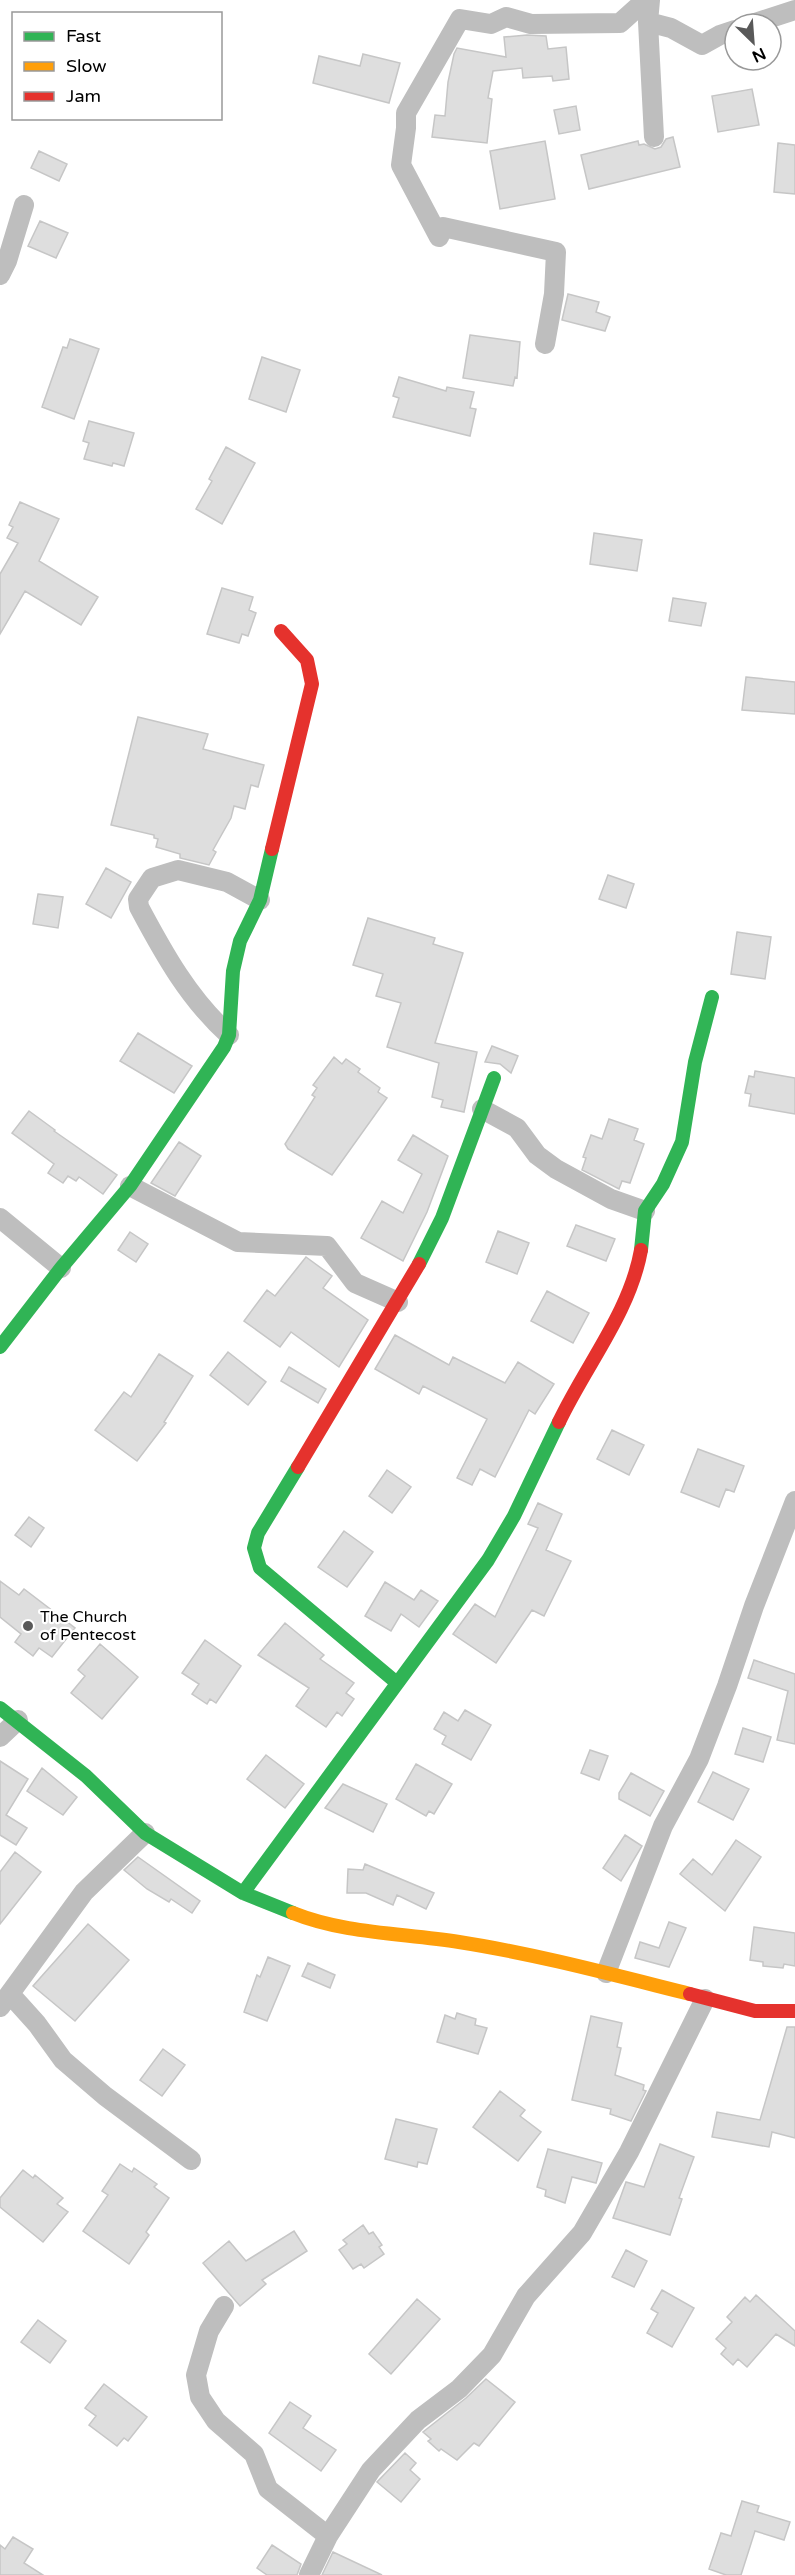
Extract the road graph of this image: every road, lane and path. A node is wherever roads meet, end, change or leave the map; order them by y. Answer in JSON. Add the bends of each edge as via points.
{"nodes":[{"id":1,"x":642,"y":0,"type":"edge"},
{"id":2,"x":650,"y":0,"type":"edge"},
{"id":3,"x":648,"y":22,"type":"junction"},
{"id":4,"x":723,"y":34,"type":"edge"},
{"id":5,"x":654,"y":137,"type":"dead end"},
{"id":6,"x":24,"y":205,"type":"dead end"},
{"id":7,"x":0,"y":274,"type":"edge"},
{"id":8,"x":545,"y":344,"type":"dead end"},
{"id":9,"x":281,"y":631,"type":"dead end"},
{"id":10,"x":260,"y":900,"type":"junction"},
{"id":11,"x":712,"y":997,"type":"dead end"},
{"id":12,"x":230,"y":1035,"type":"junction"},
{"id":13,"x":494,"y":1078,"type":"dead end"},
{"id":14,"x":482,"y":1109,"type":"junction"},
{"id":15,"x":130,"y":1186,"type":"junction"},
{"id":16,"x":645,"y":1211,"type":"junction"},
{"id":17,"x":0,"y":1218,"type":"edge"},
{"id":18,"x":61,"y":1268,"type":"junction"},
{"id":19,"x":398,"y":1302,"type":"junction"},
{"id":20,"x":0,"y":1347,"type":"edge"},
{"id":21,"x":795,"y":1501,"type":"edge"},
{"id":22,"x":397,"y":1683,"type":"junction"},
{"id":23,"x":0,"y":1708,"type":"edge"},
{"id":24,"x":18,"y":1720,"type":"junction"},
{"id":25,"x":0,"y":1737,"type":"edge"},
{"id":26,"x":146,"y":1833,"type":"junction"},
{"id":27,"x":243,"y":1893,"type":"junction"},
{"id":28,"x":606,"y":1972,"type":"junction"},
{"id":29,"x":705,"y":1999,"type":"junction"},
{"id":30,"x":5,"y":2000,"type":"edge"},
{"id":31,"x":795,"y":2011,"type":"edge"},
{"id":32,"x":191,"y":2160,"type":"dead end"},
{"id":33,"x":224,"y":2306,"type":"dead end"},
{"id":34,"x":327,"y":2536,"type":"junction"},
{"id":35,"x":309,"y":2575,"type":"edge"}],
"edges":[{"from":1,"to":8,"type":"street","via":[[620,23],[531,24],[506,17],[491,24],[460,19],[406,113],[401,165],[439,237],[443,227],[556,252],[554,294]]},
{"from":2,"to":3,"type":"street"},
{"from":3,"to":4,"type":"street","via":[[671,28],[702,45]]},
{"from":3,"to":5,"type":"street"},
{"from":6,"to":7,"type":"street"},
{"from":9,"to":10,"type":"street","via":[[307,660],[312,684]]},
{"from":10,"to":12,"type":"street","via":[[240,940],[233,971]]},
{"from":10,"to":12,"type":"street","via":[[227,882],[178,870],[152,878],[138,899],[174,972],[209,1017]]},
{"from":11,"to":16,"type":"street","via":[[695,1062],[682,1142],[663,1184]]},
{"from":12,"to":15,"type":"street","via":[[215,1064]]},
{"from":13,"to":14,"type":"street"},
{"from":14,"to":16,"type":"street","via":[[517,1128],[537,1155],[556,1169],[601,1194]]},
{"from":14,"to":19,"type":"street","via":[[442,1218]]},
{"from":15,"to":18,"type":"street"},
{"from":15,"to":19,"type":"street","via":[[238,1242],[327,1246],[355,1283]]},
{"from":16,"to":22,"type":"street","via":[[637,1272],[514,1516],[488,1560]]},
{"from":17,"to":18,"type":"street"},
{"from":18,"to":20,"type":"street"},
{"from":19,"to":22,"type":"street","via":[[258,1533],[254,1548],[260,1568]]},
{"from":21,"to":28,"type":"street","via":[[699,1759],[663,1826]]},
{"from":22,"to":27,"type":"street"},
{"from":23,"to":24,"type":"street"},
{"from":24,"to":25,"type":"street"},
{"from":24,"to":26,"type":"street","via":[[86,1776]]},
{"from":26,"to":27,"type":"street"},
{"from":26,"to":30,"type":"street","via":[[84,1892]]},
{"from":27,"to":28,"type":"street","via":[[303,1917],[366,1931],[459,1942]]},
{"from":28,"to":29,"type":"street"},
{"from":29,"to":31,"type":"street","via":[[755,2011]]},
{"from":29,"to":34,"type":"street","via":[[629,2152],[582,2233],[526,2296],[492,2355],[459,2389],[418,2420],[371,2470]]},
{"from":30,"to":32,"type":"street","via":[[37,2024],[63,2060]]},
{"from":33,"to":34,"type":"street","via":[[209,2331],[196,2375],[200,2397],[216,2421],[254,2454],[268,2489]]},
{"from":34,"to":35,"type":"street"}]}
